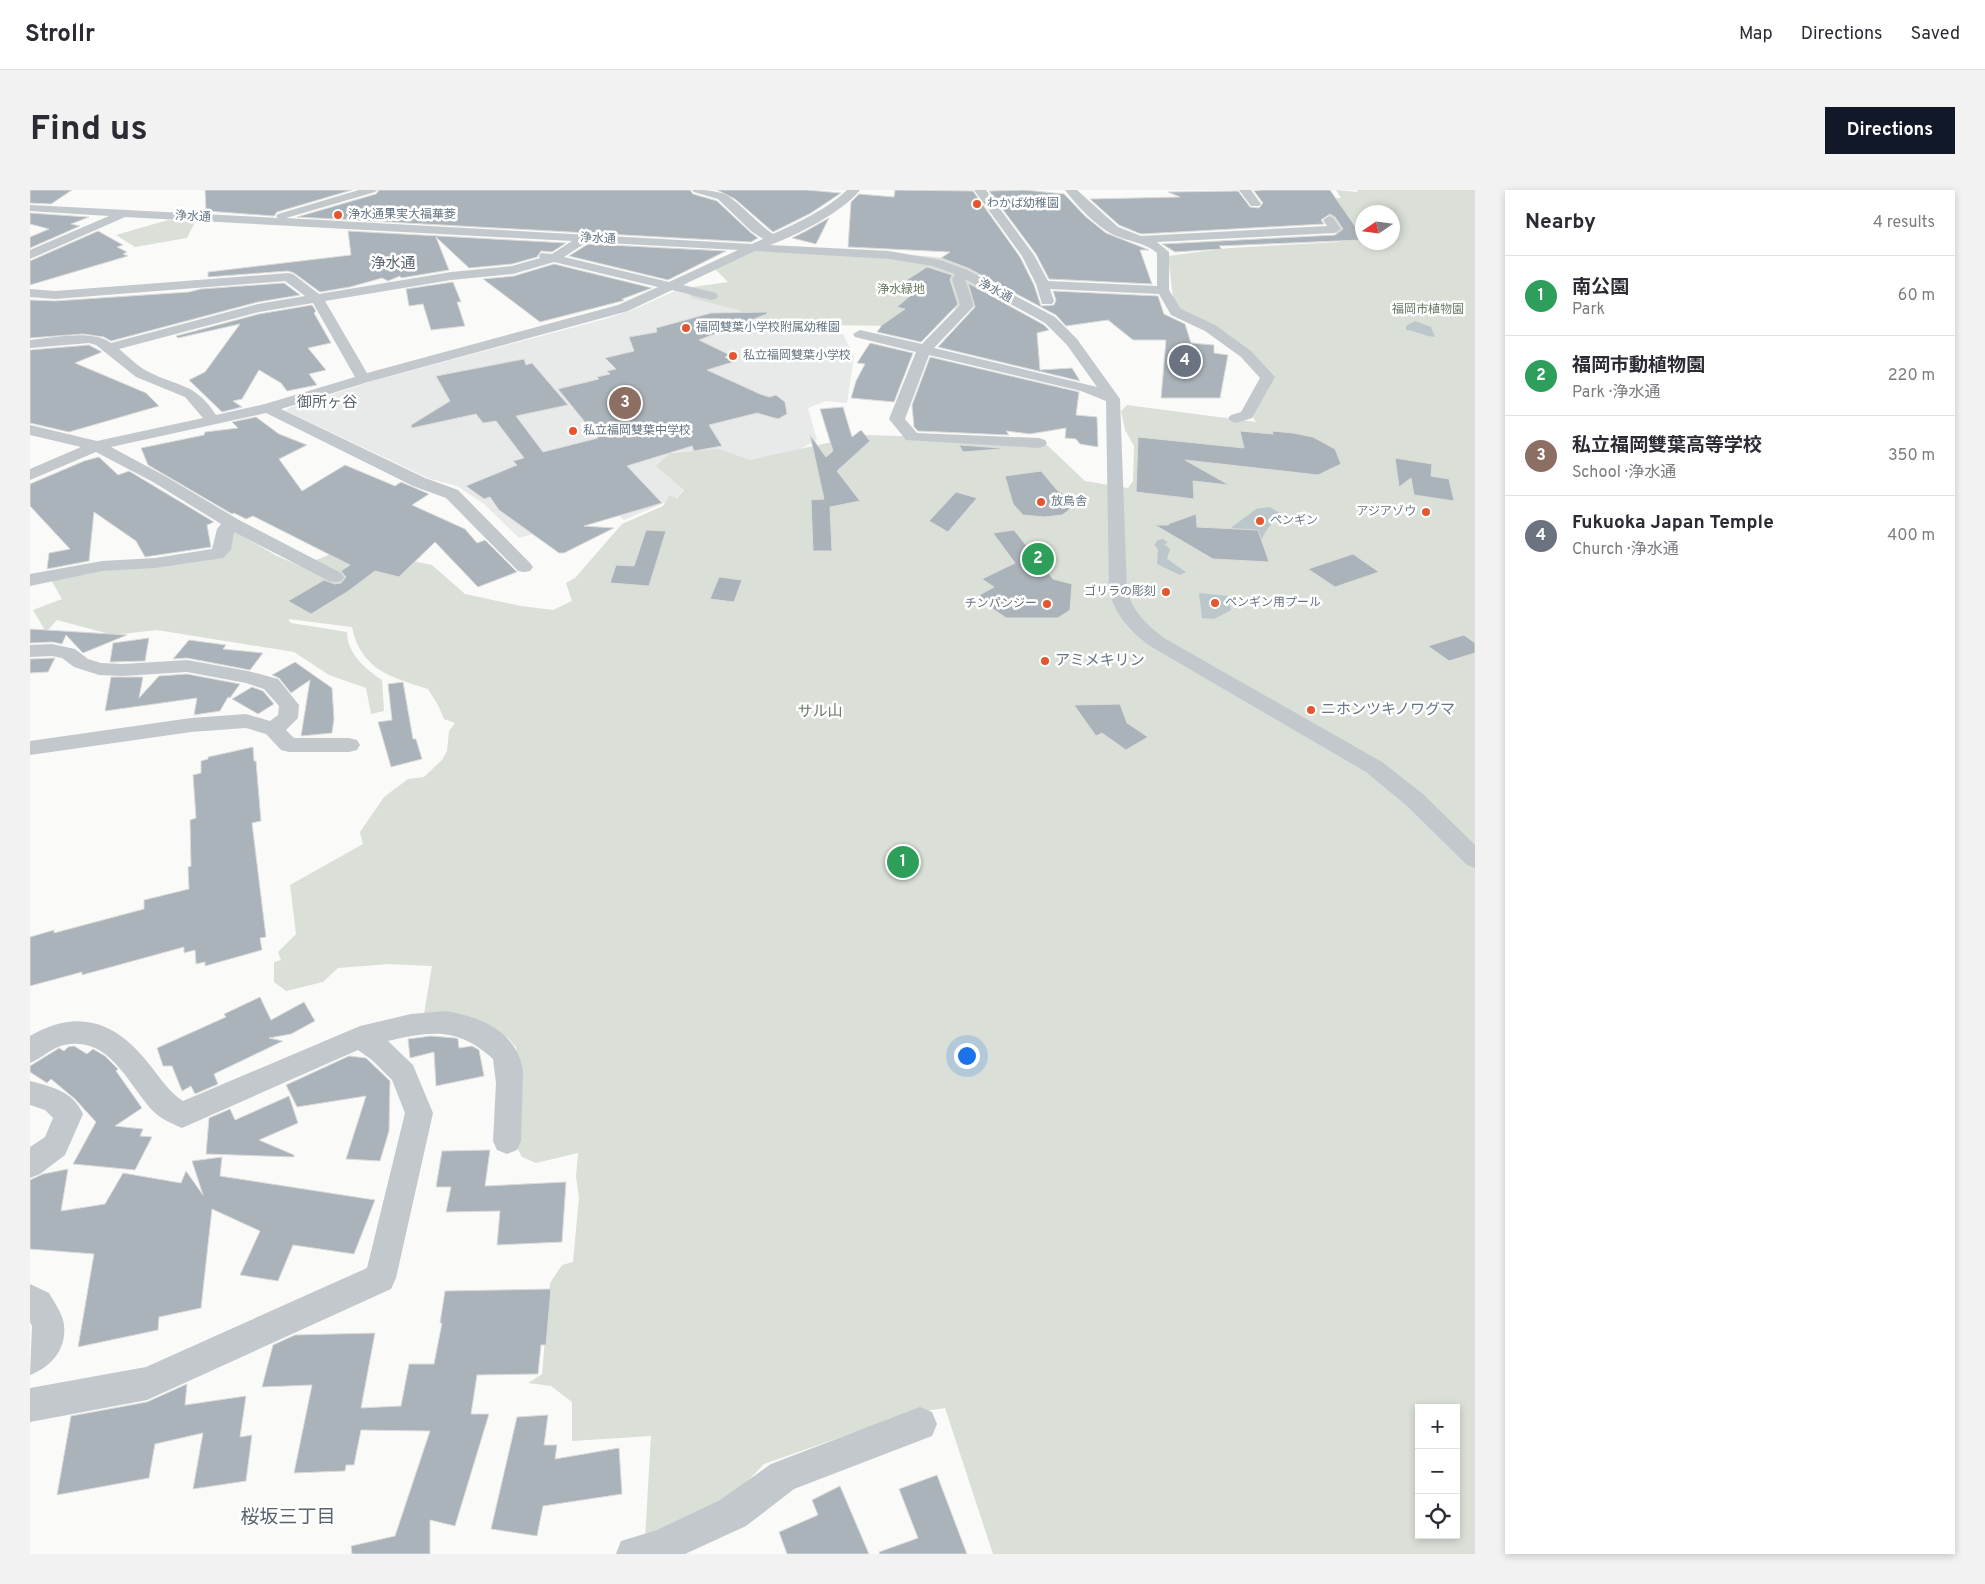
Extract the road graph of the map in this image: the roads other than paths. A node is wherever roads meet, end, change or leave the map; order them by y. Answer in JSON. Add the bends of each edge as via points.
{"nodes":[{"id":1,"x":371,"y":190,"type":"edge"},
{"id":2,"x":698,"y":190,"type":"edge"},
{"id":3,"x":854,"y":190,"type":"edge"},
{"id":4,"x":980,"y":190,"type":"edge"},
{"id":5,"x":1068,"y":190,"type":"edge"},
{"id":6,"x":1245,"y":190,"type":"edge"},
{"id":7,"x":726,"y":193,"type":"edge"},
{"id":8,"x":1255,"y":204,"type":"dead end"},
{"id":9,"x":30,"y":208,"type":"edge"},
{"id":10,"x":47,"y":209,"type":"junction"},
{"id":11,"x":124,"y":213,"type":"junction"},
{"id":12,"x":30,"y":214,"type":"edge"},
{"id":13,"x":1329,"y":220,"type":"dead end"},
{"id":14,"x":266,"y":221,"type":"junction"},
{"id":15,"x":482,"y":233,"type":"junction"},
{"id":16,"x":585,"y":238,"type":"junction"},
{"id":17,"x":1143,"y":239,"type":"junction"},
{"id":18,"x":773,"y":240,"type":"junction"},
{"id":19,"x":506,"y":246,"type":"dead end"},
{"id":20,"x":758,"y":247,"type":"junction"},
{"id":21,"x":525,"y":251,"type":"dead end"},
{"id":22,"x":30,"y":255,"type":"edge"},
{"id":23,"x":554,"y":258,"type":"junction"},
{"id":24,"x":963,"y":273,"type":"junction"},
{"id":25,"x":1044,"y":285,"type":"junction"},
{"id":26,"x":669,"y":286,"type":"junction"},
{"id":27,"x":1163,"y":290,"type":"junction"},
{"id":28,"x":30,"y":292,"type":"edge"},
{"id":29,"x":711,"y":296,"type":"dead end"},
{"id":30,"x":317,"y":299,"type":"junction"},
{"id":31,"x":1050,"y":320,"type":"junction"},
{"id":32,"x":860,"y":334,"type":"dead end"},
{"id":33,"x":30,"y":344,"type":"edge"},
{"id":34,"x":110,"y":348,"type":"junction"},
{"id":35,"x":924,"y":350,"type":"junction"},
{"id":36,"x":363,"y":378,"type":"junction"},
{"id":37,"x":1113,"y":399,"type":"junction"},
{"id":38,"x":268,"y":408,"type":"junction"},
{"id":39,"x":1236,"y":418,"type":"dead end"},
{"id":40,"x":211,"y":419,"type":"junction"},
{"id":41,"x":30,"y":430,"type":"edge"},
{"id":42,"x":1039,"y":443,"type":"dead end"},
{"id":43,"x":97,"y":446,"type":"junction"},
{"id":44,"x":30,"y":475,"type":"edge"},
{"id":45,"x":233,"y":524,"type":"junction"},
{"id":46,"x":524,"y":567,"type":"dead end"},
{"id":47,"x":335,"y":577,"type":"dead end"},
{"id":48,"x":30,"y":580,"type":"edge"},
{"id":49,"x":30,"y":651,"type":"edge"},
{"id":50,"x":273,"y":729,"type":"junction"},
{"id":51,"x":349,"y":745,"type":"dead end"},
{"id":52,"x":30,"y":748,"type":"edge"},
{"id":53,"x":1475,"y":859,"type":"edge"},
{"id":54,"x":360,"y":1037,"type":"junction"},
{"id":55,"x":30,"y":1051,"type":"edge"},
{"id":56,"x":30,"y":1093,"type":"edge"},
{"id":57,"x":507,"y":1141,"type":"dead end"},
{"id":58,"x":30,"y":1164,"type":"edge"},
{"id":59,"x":30,"y":1300,"type":"edge"},
{"id":60,"x":30,"y":1359,"type":"edge"},
{"id":61,"x":30,"y":1405,"type":"edge"},
{"id":62,"x":920,"y":1424,"type":"dead end"},
{"id":63,"x":634,"y":1554,"type":"edge"}],
"edges":[{"from":1,"to":14,"type":"street"},
{"from":2,"to":7,"type":"street"},
{"from":3,"to":18,"type":"street","via":[[840,203]]},
{"from":4,"to":25,"type":"street","via":[[1030,255]]},
{"from":5,"to":17,"type":"street","via":[[1114,230]]},
{"from":6,"to":8,"type":"street"},
{"from":7,"to":18,"type":"street","via":[[755,228]]},
{"from":9,"to":10,"type":"street","name":"浄水通"},
{"from":10,"to":11,"type":"street","name":"浄水通"},
{"from":10,"to":12,"type":"street"},
{"from":11,"to":14,"type":"street","name":"浄水通"},
{"from":11,"to":22,"type":"street"},
{"from":13,"to":17,"type":"street","via":[[1335,229]]},
{"from":14,"to":15,"type":"street","name":"浄水通"},
{"from":15,"to":16,"type":"street","name":"浄水通"},
{"from":15,"to":19,"type":"street","via":[[478,239]]},
{"from":16,"to":20,"type":"street","name":"浄水通"},
{"from":16,"to":23,"type":"street"},
{"from":17,"to":27,"type":"street","via":[[1163,252]]},
{"from":18,"to":20,"type":"street"},
{"from":20,"to":24,"type":"street","name":"浄水通","via":[[889,255],[936,263]]},
{"from":20,"to":26,"type":"street"},
{"from":21,"to":23,"type":"street"},
{"from":23,"to":26,"type":"street"},
{"from":23,"to":30,"type":"street","via":[[513,270],[451,276]]},
{"from":24,"to":31,"type":"street","name":"浄水通"},
{"from":24,"to":35,"type":"street","via":[[958,279],[967,306]]},
{"from":25,"to":27,"type":"street"},
{"from":25,"to":31,"type":"street"},
{"from":26,"to":29,"type":"street"},
{"from":26,"to":36,"type":"street","via":[[640,302],[599,316]]},
{"from":27,"to":39,"type":"street","via":[[1176,312],[1210,328],[1246,354],[1268,377],[1247,415]]},
{"from":28,"to":30,"type":"street","via":[[54,296],[288,277]]},
{"from":30,"to":34,"type":"street","via":[[258,308]]},
{"from":30,"to":36,"type":"street"},
{"from":31,"to":37,"type":"street","name":"浄水通","via":[[1072,342]]},
{"from":32,"to":35,"type":"street"},
{"from":33,"to":34,"type":"street","via":[[89,339]]},
{"from":34,"to":40,"type":"street","via":[[141,374],[190,394]]},
{"from":35,"to":37,"type":"street","via":[[1086,388]]},
{"from":35,"to":42,"type":"street","via":[[897,419],[912,437]]},
{"from":36,"to":38,"type":"street"},
{"from":37,"to":53,"type":"street","via":[[1118,590],[1121,605],[1129,616],[1157,642],[1374,767],[1415,800]]},
{"from":38,"to":40,"type":"street"},
{"from":38,"to":46,"type":"street","via":[[418,482],[452,494]]},
{"from":40,"to":43,"type":"street"},
{"from":41,"to":43,"type":"street"},
{"from":43,"to":44,"type":"street"},
{"from":43,"to":45,"type":"street"},
{"from":45,"to":47,"type":"street"},
{"from":45,"to":48,"type":"street","via":[[226,529],[222,550],[217,554],[155,563],[102,566]]},
{"from":49,"to":50,"type":"street","via":[[68,653],[99,669],[187,666],[248,676],[271,684],[289,705],[288,718]]},
{"from":50,"to":51,"type":"street","via":[[289,745]]},
{"from":50,"to":52,"type":"street","via":[[246,721],[190,724]]},
{"from":54,"to":55,"type":"street","via":[[182,1115],[167,1106],[116,1045],[96,1032],[71,1031],[42,1040]]},
{"from":54,"to":57,"type":"street","via":[[425,1022],[456,1024],[482,1033],[505,1053],[508,1071]]},
{"from":54,"to":61,"type":"street","via":[[382,1052],[402,1073],[419,1113],[380,1278],[147,1383]]},
{"from":56,"to":58,"type":"street","via":[[54,1100],[70,1114],[55,1146]]},
{"from":59,"to":60,"type":"street","via":[[38,1304],[48,1324],[47,1343]]},
{"from":62,"to":63,"type":"street","via":[[783,1476],[733,1513],[660,1547]]}]}
